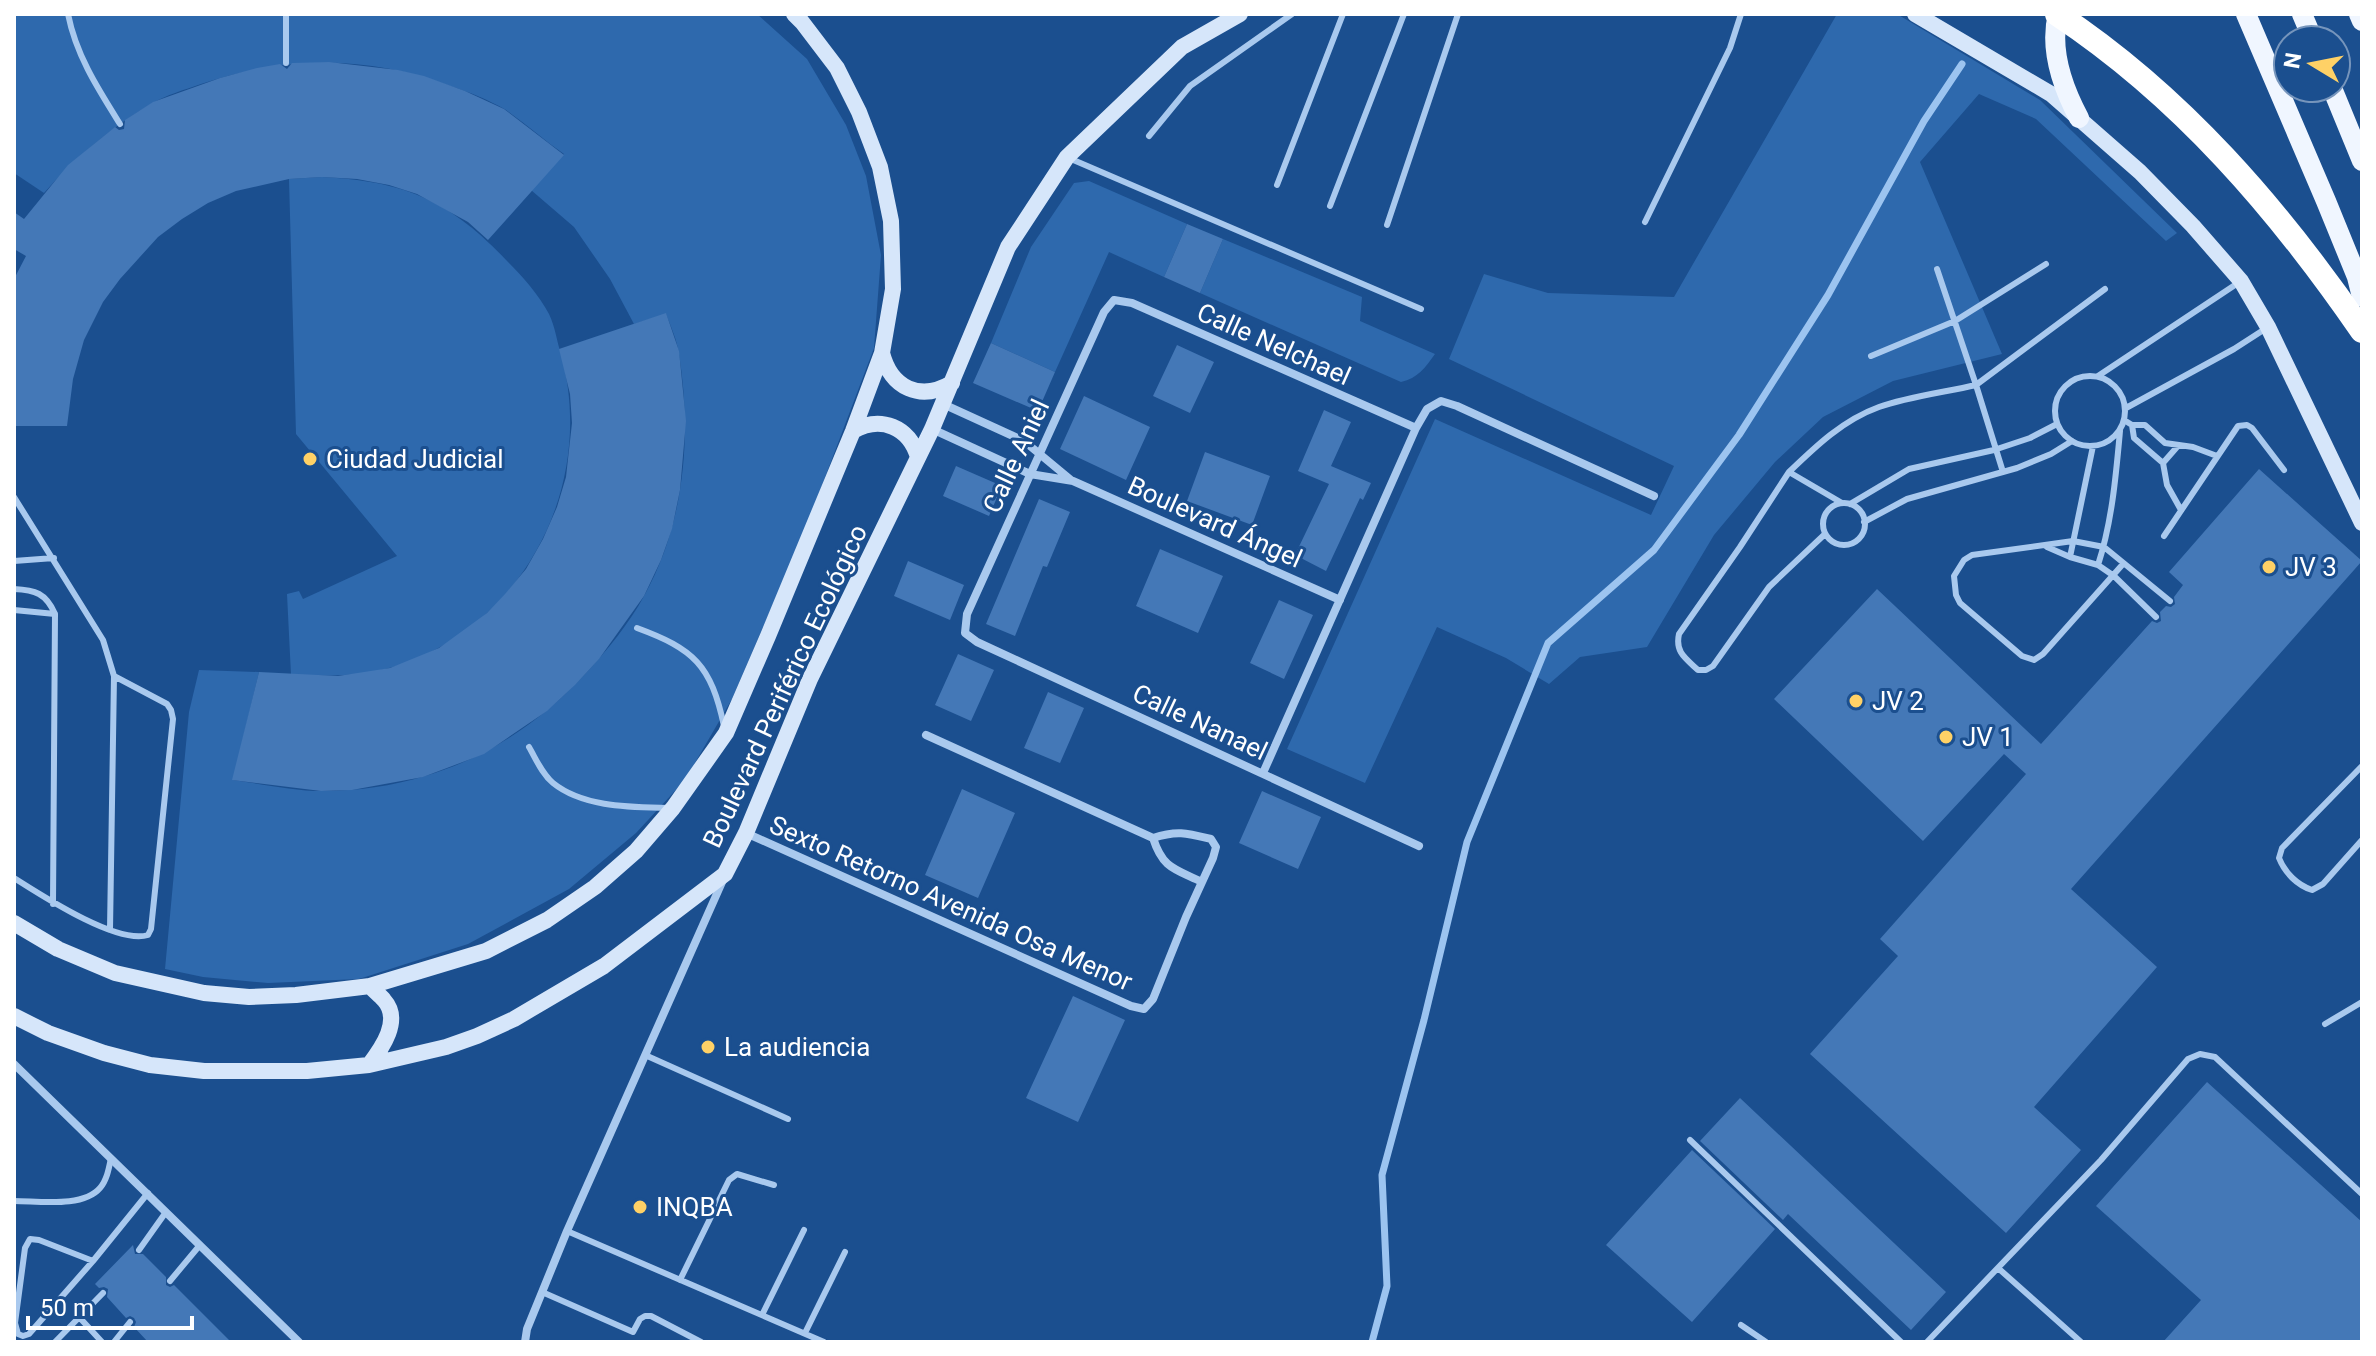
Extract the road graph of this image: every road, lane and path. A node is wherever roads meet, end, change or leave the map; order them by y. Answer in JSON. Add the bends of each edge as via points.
{"nodes":[{"id":1,"x":68,"y":14,"type":"edge"},
{"id":2,"x":286,"y":14,"type":"edge"},
{"id":3,"x":794,"y":14,"type":"edge"},
{"id":4,"x":1240,"y":14,"type":"edge"},
{"id":5,"x":1292,"y":14,"type":"edge"},
{"id":6,"x":1343,"y":14,"type":"edge"},
{"id":7,"x":1404,"y":14,"type":"edge"},
{"id":8,"x":1458,"y":14,"type":"edge"},
{"id":9,"x":1741,"y":14,"type":"edge"},
{"id":10,"x":1915,"y":14,"type":"edge"},
{"id":11,"x":2058,"y":14,"type":"edge"},
{"id":12,"x":2246,"y":14,"type":"edge"},
{"id":13,"x":2359,"y":14,"type":"edge"},
{"id":14,"x":2362,"y":21,"type":"edge"},
{"id":15,"x":286,"y":63,"type":"dead end"},
{"id":16,"x":2339,"y":104,"type":"edge"},
{"id":17,"x":2079,"y":118,"type":"junction"},
{"id":18,"x":120,"y":124,"type":"dead end"},
{"id":19,"x":1149,"y":136,"type":"dead end"},
{"id":20,"x":1067,"y":157,"type":"junction"},
{"id":21,"x":2362,"y":161,"type":"edge"},
{"id":22,"x":1277,"y":185,"type":"dead end"},
{"id":23,"x":1330,"y":206,"type":"dead end"},
{"id":24,"x":1645,"y":222,"type":"dead end"},
{"id":25,"x":1387,"y":225,"type":"dead end"},
{"id":26,"x":2046,"y":264,"type":"dead end"},
{"id":27,"x":1937,"y":269,"type":"dead end"},
{"id":28,"x":2241,"y":281,"type":"junction"},
{"id":29,"x":2105,"y":289,"type":"dead end"},
{"id":30,"x":2362,"y":297,"type":"edge"},
{"id":31,"x":1114,"y":300,"type":"joint"},
{"id":32,"x":1421,"y":309,"type":"dead end"},
{"id":33,"x":1955,"y":321,"type":"junction"},
{"id":34,"x":2268,"y":327,"type":"junction"},
{"id":35,"x":2362,"y":331,"type":"edge"},
{"id":36,"x":882,"y":353,"type":"junction"},
{"id":37,"x":1871,"y":356,"type":"dead end"},
{"id":38,"x":2098,"y":376,"type":"junction"},
{"id":39,"x":952,"y":383,"type":"junction"},
{"id":40,"x":1976,"y":385,"type":"junction"},
{"id":41,"x":942,"y":404,"type":"junction"},
{"id":42,"x":2126,"y":408,"type":"junction"},
{"id":43,"x":2124,"y":420,"type":"junction"},
{"id":44,"x":2057,"y":424,"type":"junction"},
{"id":45,"x":2132,"y":425,"type":"junction"},
{"id":46,"x":1416,"y":428,"type":"junction"},
{"id":47,"x":932,"y":429,"type":"junction"},
{"id":48,"x":2121,"y":429,"type":"junction"},
{"id":49,"x":853,"y":431,"type":"junction"},
{"id":50,"x":2072,"y":441,"type":"junction"},
{"id":51,"x":2093,"y":446,"type":"junction"},
{"id":52,"x":2177,"y":447,"type":"junction"},
{"id":53,"x":1994,"y":450,"type":"junction"},
{"id":54,"x":1040,"y":452,"type":"junction"},
{"id":55,"x":2217,"y":456,"type":"junction"},
{"id":56,"x":918,"y":457,"type":"junction"},
{"id":57,"x":2163,"y":463,"type":"junction"},
{"id":58,"x":2284,"y":470,"type":"dead end"},
{"id":59,"x":1789,"y":472,"type":"junction"},
{"id":60,"x":2003,"y":472,"type":"junction"},
{"id":61,"x":1030,"y":474,"type":"junction"},
{"id":62,"x":1073,"y":481,"type":"junction"},
{"id":63,"x":1654,"y":496,"type":"dead end"},
{"id":64,"x":14,"y":497,"type":"edge"},
{"id":65,"x":1846,"y":503,"type":"junction"},
{"id":66,"x":2181,"y":510,"type":"junction"},
{"id":67,"x":1864,"y":522,"type":"junction"},
{"id":68,"x":2362,"y":523,"type":"edge"},
{"id":69,"x":1825,"y":534,"type":"junction"},
{"id":70,"x":2164,"y":536,"type":"dead end"},
{"id":71,"x":2073,"y":541,"type":"junction"},
{"id":72,"x":2044,"y":545,"type":"junction"},
{"id":73,"x":2104,"y":547,"type":"junction"},
{"id":74,"x":2070,"y":557,"type":"junction"},
{"id":75,"x":54,"y":558,"type":"junction"},
{"id":76,"x":14,"y":561,"type":"edge"},
{"id":77,"x":2123,"y":564,"type":"junction"},
{"id":78,"x":2098,"y":565,"type":"junction"},
{"id":79,"x":2114,"y":576,"type":"junction"},
{"id":80,"x":14,"y":589,"type":"edge"},
{"id":81,"x":1340,"y":600,"type":"junction"},
{"id":82,"x":2170,"y":601,"type":"dead end"},
{"id":83,"x":14,"y":610,"type":"edge"},
{"id":84,"x":55,"y":614,"type":"junction"},
{"id":85,"x":2156,"y":617,"type":"dead end"},
{"id":86,"x":637,"y":628,"type":"dead end"},
{"id":87,"x":965,"y":633,"type":"joint"},
{"id":88,"x":114,"y":676,"type":"junction"},
{"id":89,"x":726,"y":733,"type":"junction"},
{"id":90,"x":926,"y":735,"type":"dead end"},
{"id":91,"x":529,"y":747,"type":"dead end"},
{"id":92,"x":2362,"y":766,"type":"edge"},
{"id":93,"x":1263,"y":773,"type":"junction"},
{"id":94,"x":673,"y":808,"type":"junction"},
{"id":95,"x":746,"y":833,"type":"junction"},
{"id":96,"x":1153,"y":838,"type":"junction"},
{"id":97,"x":2362,"y":840,"type":"edge"},
{"id":98,"x":1419,"y":846,"type":"dead end"},
{"id":99,"x":725,"y":874,"type":"junction"},
{"id":100,"x":14,"y":878,"type":"edge"},
{"id":101,"x":1202,"y":882,"type":"junction"},
{"id":102,"x":53,"y":904,"type":"junction"},
{"id":103,"x":14,"y":923,"type":"edge"},
{"id":104,"x":110,"y":930,"type":"junction"},
{"id":105,"x":370,"y":986,"type":"junction"},
{"id":106,"x":2362,"y":1002,"type":"edge"},
{"id":107,"x":14,"y":1016,"type":"edge"},
{"id":108,"x":2325,"y":1024,"type":"dead end"},
{"id":109,"x":645,"y":1055,"type":"junction"},
{"id":110,"x":14,"y":1064,"type":"edge"},
{"id":111,"x":369,"y":1065,"type":"junction"},
{"id":112,"x":788,"y":1119,"type":"dead end"},
{"id":113,"x":1690,"y":1140,"type":"dead end"},
{"id":114,"x":111,"y":1158,"type":"junction"},
{"id":115,"x":774,"y":1185,"type":"dead end"},
{"id":116,"x":148,"y":1193,"type":"junction"},
{"id":117,"x":2362,"y":1194,"type":"edge"},
{"id":118,"x":14,"y":1201,"type":"edge"},
{"id":119,"x":166,"y":1212,"type":"junction"},
{"id":120,"x":804,"y":1230,"type":"dead end"},
{"id":121,"x":567,"y":1231,"type":"junction"},
{"id":122,"x":200,"y":1245,"type":"junction"},
{"id":123,"x":139,"y":1250,"type":"dead end"},
{"id":124,"x":845,"y":1252,"type":"dead end"},
{"id":125,"x":93,"y":1261,"type":"junction"},
{"id":126,"x":1998,"y":1268,"type":"junction"},
{"id":127,"x":680,"y":1280,"type":"junction"},
{"id":128,"x":170,"y":1281,"type":"dead end"},
{"id":129,"x":542,"y":1292,"type":"junction"},
{"id":130,"x":103,"y":1293,"type":"dead end"},
{"id":131,"x":762,"y":1315,"type":"junction"},
{"id":132,"x":79,"y":1317,"type":"junction"},
{"id":133,"x":130,"y":1322,"type":"dead end"},
{"id":134,"x":1741,"y":1325,"type":"dead end"},
{"id":135,"x":633,"y":1332,"type":"junction"},
{"id":136,"x":805,"y":1333,"type":"junction"},
{"id":137,"x":55,"y":1342,"type":"edge"},
{"id":138,"x":102,"y":1342,"type":"edge"},
{"id":139,"x":114,"y":1342,"type":"edge"},
{"id":140,"x":299,"y":1342,"type":"edge"},
{"id":141,"x":525,"y":1342,"type":"edge"},
{"id":142,"x":628,"y":1342,"type":"edge"},
{"id":143,"x":701,"y":1342,"type":"edge"},
{"id":144,"x":824,"y":1342,"type":"edge"},
{"id":145,"x":1766,"y":1342,"type":"edge"},
{"id":146,"x":1901,"y":1342,"type":"edge"},
{"id":147,"x":1927,"y":1342,"type":"edge"},
{"id":148,"x":2081,"y":1342,"type":"edge"}],
"edges":[{"from":1,"to":18,"type":"lane","via":[[86,67]]},
{"from":2,"to":15,"type":"lane"},
{"from":3,"to":36,"type":"street","name":"Boulevard Periférico Ecológico","via":[[837,68],[880,167],[891,221],[893,289]]},
{"from":4,"to":20,"type":"street","name":"Boulevard Periférico Ecológico","via":[[1182,47]]},
{"from":5,"to":19,"type":"lane","via":[[1190,86]]},
{"from":6,"to":22,"type":"lane"},
{"from":7,"to":23,"type":"lane"},
{"from":8,"to":25,"type":"lane"},
{"from":9,"to":24,"type":"lane","via":[[1730,48]]},
{"from":10,"to":17,"type":"street","via":[[2051,94]]},
{"from":11,"to":17,"type":"main road","via":[[2059,69]]},
{"from":11,"to":35,"type":"highway","via":[[2160,93],[2221,152]]},
{"from":12,"to":30,"type":"main road"},
{"from":13,"to":14,"type":"main road"},
{"from":16,"to":21,"type":"main road"},
{"from":17,"to":28,"type":"street","via":[[2140,172]]},
{"from":20,"to":32,"type":"lane"},
{"from":20,"to":39,"type":"street","name":"Boulevard Periférico Ecológico","via":[[1008,247]]},
{"from":26,"to":33,"type":"lane"},
{"from":27,"to":33,"type":"lane"},
{"from":28,"to":34,"type":"street"},
{"from":28,"to":38,"type":"lane"},
{"from":29,"to":40,"type":"lane"},
{"from":31,"to":46,"type":"street","name":"Calle Nelchael","via":[[1132,303]]},
{"from":31,"to":54,"type":"street","name":"Calle Aniel"},
{"from":33,"to":37,"type":"lane"},
{"from":33,"to":40,"type":"lane"},
{"from":34,"to":42,"type":"lane"},
{"from":34,"to":68,"type":"street"},
{"from":36,"to":39,"type":"street","via":[[891,375],[910,389],[931,391]]},
{"from":36,"to":49,"type":"street","name":"Boulevard Periférico Ecológico"},
{"from":38,"to":42,"type":"lane","via":[[2117,387]]},
{"from":38,"to":44,"type":"lane","via":[[2067,383],[2060,392]]},
{"from":39,"to":41,"type":"street","name":"Boulevard Periférico Ecológico"},
{"from":40,"to":53,"type":"lane"},
{"from":40,"to":59,"type":"lane","via":[[1880,407],[1843,424]]},
{"from":41,"to":47,"type":"street","name":"Boulevard Periférico Ecológico"},
{"from":41,"to":54,"type":"street","name":"Boulevard Ángel"},
{"from":42,"to":43,"type":"lane"},
{"from":43,"to":45,"type":"lane"},
{"from":43,"to":48,"type":"lane"},
{"from":44,"to":50,"type":"lane"},
{"from":44,"to":53,"type":"lane"},
{"from":45,"to":52,"type":"lane","via":[[2145,425]]},
{"from":45,"to":57,"type":"lane","via":[[2134,438]]},
{"from":46,"to":63,"type":"street","via":[[1427,409],[1441,401]]},
{"from":46,"to":81,"type":"street"},
{"from":47,"to":56,"type":"street","name":"Boulevard Periférico Ecológico"},
{"from":47,"to":61,"type":"street","name":"Boulevard Ángel"},
{"from":48,"to":51,"type":"lane","via":[[2114,438]]},
{"from":48,"to":73,"type":"lane"},
{"from":49,"to":56,"type":"street","via":[[872,423],[893,426],[910,438]]},
{"from":49,"to":89,"type":"street","name":"Boulevard Periférico Ecológico"},
{"from":50,"to":51,"type":"lane"},
{"from":50,"to":60,"type":"lane"},
{"from":51,"to":71,"type":"lane"},
{"from":52,"to":55,"type":"lane"},
{"from":52,"to":57,"type":"lane"},
{"from":53,"to":60,"type":"lane"},
{"from":53,"to":65,"type":"lane","via":[[1909,469]]},
{"from":54,"to":61,"type":"street","name":"Calle Aniel"},
{"from":54,"to":62,"type":"street","name":"Boulevard Ángel"},
{"from":55,"to":58,"type":"lane","via":[[2238,426],[2247,425]]},
{"from":55,"to":66,"type":"lane"},
{"from":56,"to":95,"type":"street","name":"Boulevard Periférico Ecológico","via":[[810,679]]},
{"from":57,"to":66,"type":"lane","via":[[2167,485]]},
{"from":59,"to":65,"type":"lane"},
{"from":59,"to":69,"type":"lane","via":[[1679,634],[1680,653],[1698,670],[1713,666],[1769,587]]},
{"from":60,"to":67,"type":"lane","via":[[1907,499]]},
{"from":61,"to":62,"type":"street","name":"Boulevard Ángel"},
{"from":61,"to":87,"type":"street","name":"Calle Aniel","via":[[967,614]]},
{"from":62,"to":81,"type":"street","name":"Boulevard Ángel"},
{"from":64,"to":75,"type":"lane"},
{"from":65,"to":67,"type":"lane","via":[[1857,508]]},
{"from":65,"to":69,"type":"lane","via":[[1828,510]]},
{"from":66,"to":70,"type":"lane"},
{"from":67,"to":69,"type":"lane","via":[[1860,537],[1845,545]]},
{"from":71,"to":72,"type":"lane"},
{"from":71,"to":73,"type":"lane"},
{"from":71,"to":74,"type":"lane"},
{"from":72,"to":74,"type":"lane"},
{"from":72,"to":79,"type":"lane","via":[[1972,555],[1954,576],[1960,603],[2022,656],[2034,660],[2043,654]]},
{"from":73,"to":77,"type":"lane"},
{"from":73,"to":78,"type":"lane"},
{"from":74,"to":78,"type":"lane"},
{"from":75,"to":76,"type":"lane"},
{"from":75,"to":88,"type":"lane","via":[[103,640]]},
{"from":77,"to":79,"type":"lane"},
{"from":77,"to":82,"type":"lane"},
{"from":78,"to":79,"type":"lane"},
{"from":79,"to":85,"type":"lane"},
{"from":80,"to":84,"type":"lane","via":[[42,594]]},
{"from":81,"to":93,"type":"street"},
{"from":83,"to":84,"type":"lane"},
{"from":84,"to":102,"type":"lane"},
{"from":86,"to":89,"type":"lane","via":[[668,639],[703,669],[718,695]]},
{"from":87,"to":93,"type":"street","name":"Calle Nanael"},
{"from":88,"to":104,"type":"lane"},
{"from":88,"to":104,"type":"lane","via":[[167,704],[173,719],[151,929],[140,938]]},
{"from":89,"to":94,"type":"street","name":"Boulevard Periférico Ecológico"},
{"from":90,"to":96,"type":"street","name":"Sexto Retorno Avenida Osa Menor"},
{"from":91,"to":94,"type":"lane","via":[[553,783],[572,794],[633,807]]},
{"from":92,"to":97,"type":"lane","via":[[2282,848],[2279,858],[2284,869],[2312,890]]},
{"from":93,"to":98,"type":"street","name":"Calle Nanael"},
{"from":94,"to":105,"type":"street","name":"Boulevard Periférico Ecológico","via":[[636,851],[547,920],[486,951]]},
{"from":95,"to":99,"type":"street","name":"Boulevard Periférico Ecológico"},
{"from":95,"to":101,"type":"street","name":"Sexto Retorno Avenida Osa Menor","via":[[1144,1009],[1153,999]]},
{"from":96,"to":101,"type":"street","via":[[1169,867]]},
{"from":96,"to":101,"type":"street","name":"Sexto Retorno Avenida Osa Menor","via":[[1182,832],[1211,839],[1216,847]]},
{"from":99,"to":109,"type":"street"},
{"from":99,"to":111,"type":"street","name":"Boulevard Periférico Ecológico","via":[[604,966],[514,1019],[446,1047]]},
{"from":100,"to":102,"type":"lane"},
{"from":102,"to":104,"type":"lane"},
{"from":103,"to":105,"type":"street","name":"Boulevard Periférico Ecológico","via":[[115,973],[204,993],[249,997]]},
{"from":105,"to":111,"type":"street","via":[[391,1014],[385,1044]]},
{"from":106,"to":108,"type":"lane"},
{"from":107,"to":111,"type":"street","name":"Boulevard Periférico Ecológico","via":[[48,1033],[150,1065],[204,1071]]},
{"from":109,"to":112,"type":"lane"},
{"from":109,"to":121,"type":"street"},
{"from":110,"to":114,"type":"street"},
{"from":113,"to":146,"type":"lane"},
{"from":114,"to":116,"type":"street"},
{"from":114,"to":118,"type":"lane","via":[[105,1181],[89,1197]]},
{"from":115,"to":127,"type":"lane","via":[[737,1174],[729,1180]]},
{"from":116,"to":119,"type":"street"},
{"from":116,"to":125,"type":"lane"},
{"from":117,"to":126,"type":"lane","via":[[2215,1057],[2200,1054],[2188,1059]]},
{"from":119,"to":122,"type":"street"},
{"from":119,"to":123,"type":"lane"},
{"from":120,"to":131,"type":"lane"},
{"from":121,"to":127,"type":"lane"},
{"from":121,"to":129,"type":"street"},
{"from":122,"to":128,"type":"lane"},
{"from":122,"to":140,"type":"street"},
{"from":124,"to":136,"type":"lane"},
{"from":125,"to":125,"type":"lane","via":[[30,1239],[15,1323],[18,1334],[29,1334]]},
{"from":126,"to":147,"type":"lane"},
{"from":126,"to":148,"type":"lane"},
{"from":127,"to":131,"type":"lane"},
{"from":129,"to":135,"type":"lane"},
{"from":129,"to":141,"type":"street"},
{"from":130,"to":132,"type":"lane"},
{"from":131,"to":136,"type":"lane"},
{"from":132,"to":137,"type":"lane"},
{"from":132,"to":138,"type":"lane"},
{"from":133,"to":139,"type":"lane"},
{"from":134,"to":145,"type":"lane"},
{"from":135,"to":142,"type":"lane"},
{"from":135,"to":143,"type":"lane","via":[[640,1319],[651,1316]]},
{"from":136,"to":144,"type":"lane"}]}
